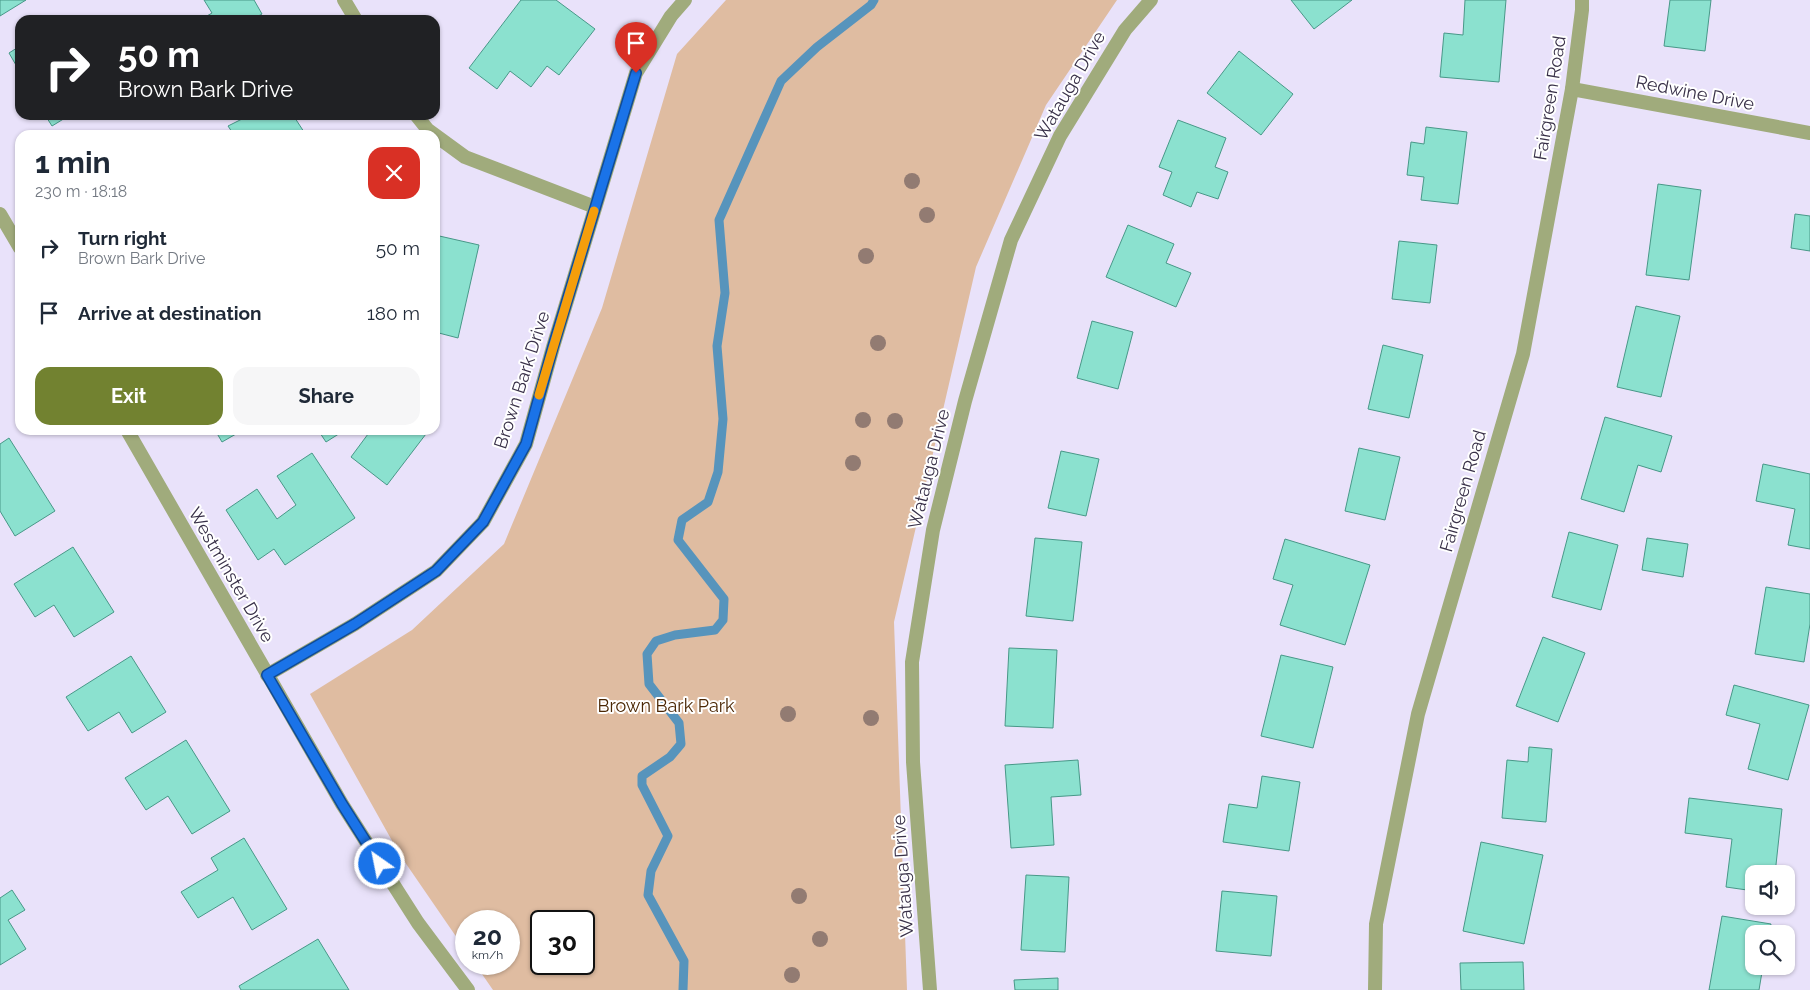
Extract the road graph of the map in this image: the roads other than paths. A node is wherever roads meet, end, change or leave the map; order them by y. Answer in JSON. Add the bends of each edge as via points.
{"nodes":[{"id":1,"x":344,"y":0,"type":"edge"},
{"id":2,"x":685,"y":0,"type":"edge"},
{"id":3,"x":1152,"y":0,"type":"edge"},
{"id":4,"x":1582,"y":0,"type":"edge"},
{"id":5,"x":353,"y":15,"type":"edge"},
{"id":6,"x":1572,"y":88,"type":"junction"},
{"id":7,"x":420,"y":120,"type":"edge"},
{"id":8,"x":428,"y":130,"type":"edge"},
{"id":9,"x":1810,"y":133,"type":"edge"},
{"id":10,"x":440,"y":139,"type":"edge"},
{"id":11,"x":595,"y":207,"type":"junction"},
{"id":12,"x":0,"y":214,"type":"edge"},
{"id":13,"x":15,"y":240,"type":"edge"},
{"id":14,"x":130,"y":435,"type":"edge"},
{"id":15,"x":267,"y":675,"type":"junction"},
{"id":16,"x":468,"y":990,"type":"edge"},
{"id":17,"x":930,"y":990,"type":"edge"},
{"id":18,"x":1375,"y":990,"type":"edge"}],
"edges":[{"from":1,"to":5,"type":"street"},
{"from":2,"to":11,"type":"street","name":"Brown Bark Drive","via":[[671,16],[636,73]]},
{"from":3,"to":17,"type":"street","name":"Watauga Drive","via":[[1125,30],[1060,136],[1011,240],[965,401],[933,530],[912,662],[913,762]]},
{"from":4,"to":6,"type":"street","name":"Fairgreen Road"},
{"from":6,"to":9,"type":"street","name":"Redwine Drive"},
{"from":6,"to":18,"type":"street","name":"Fairgreen Road","via":[[1523,354],[1418,714],[1376,924]]},
{"from":7,"to":8,"type":"street"},
{"from":10,"to":11,"type":"street","via":[[465,157]]},
{"from":11,"to":15,"type":"street","name":"Brown Bark Drive","via":[[526,444],[483,522],[436,571],[355,624]]},
{"from":12,"to":13,"type":"street"},
{"from":14,"to":15,"type":"street","name":"Westminster Drive"},
{"from":15,"to":16,"type":"street","name":"Westminster Drive","via":[[342,804],[418,923]]}]}
